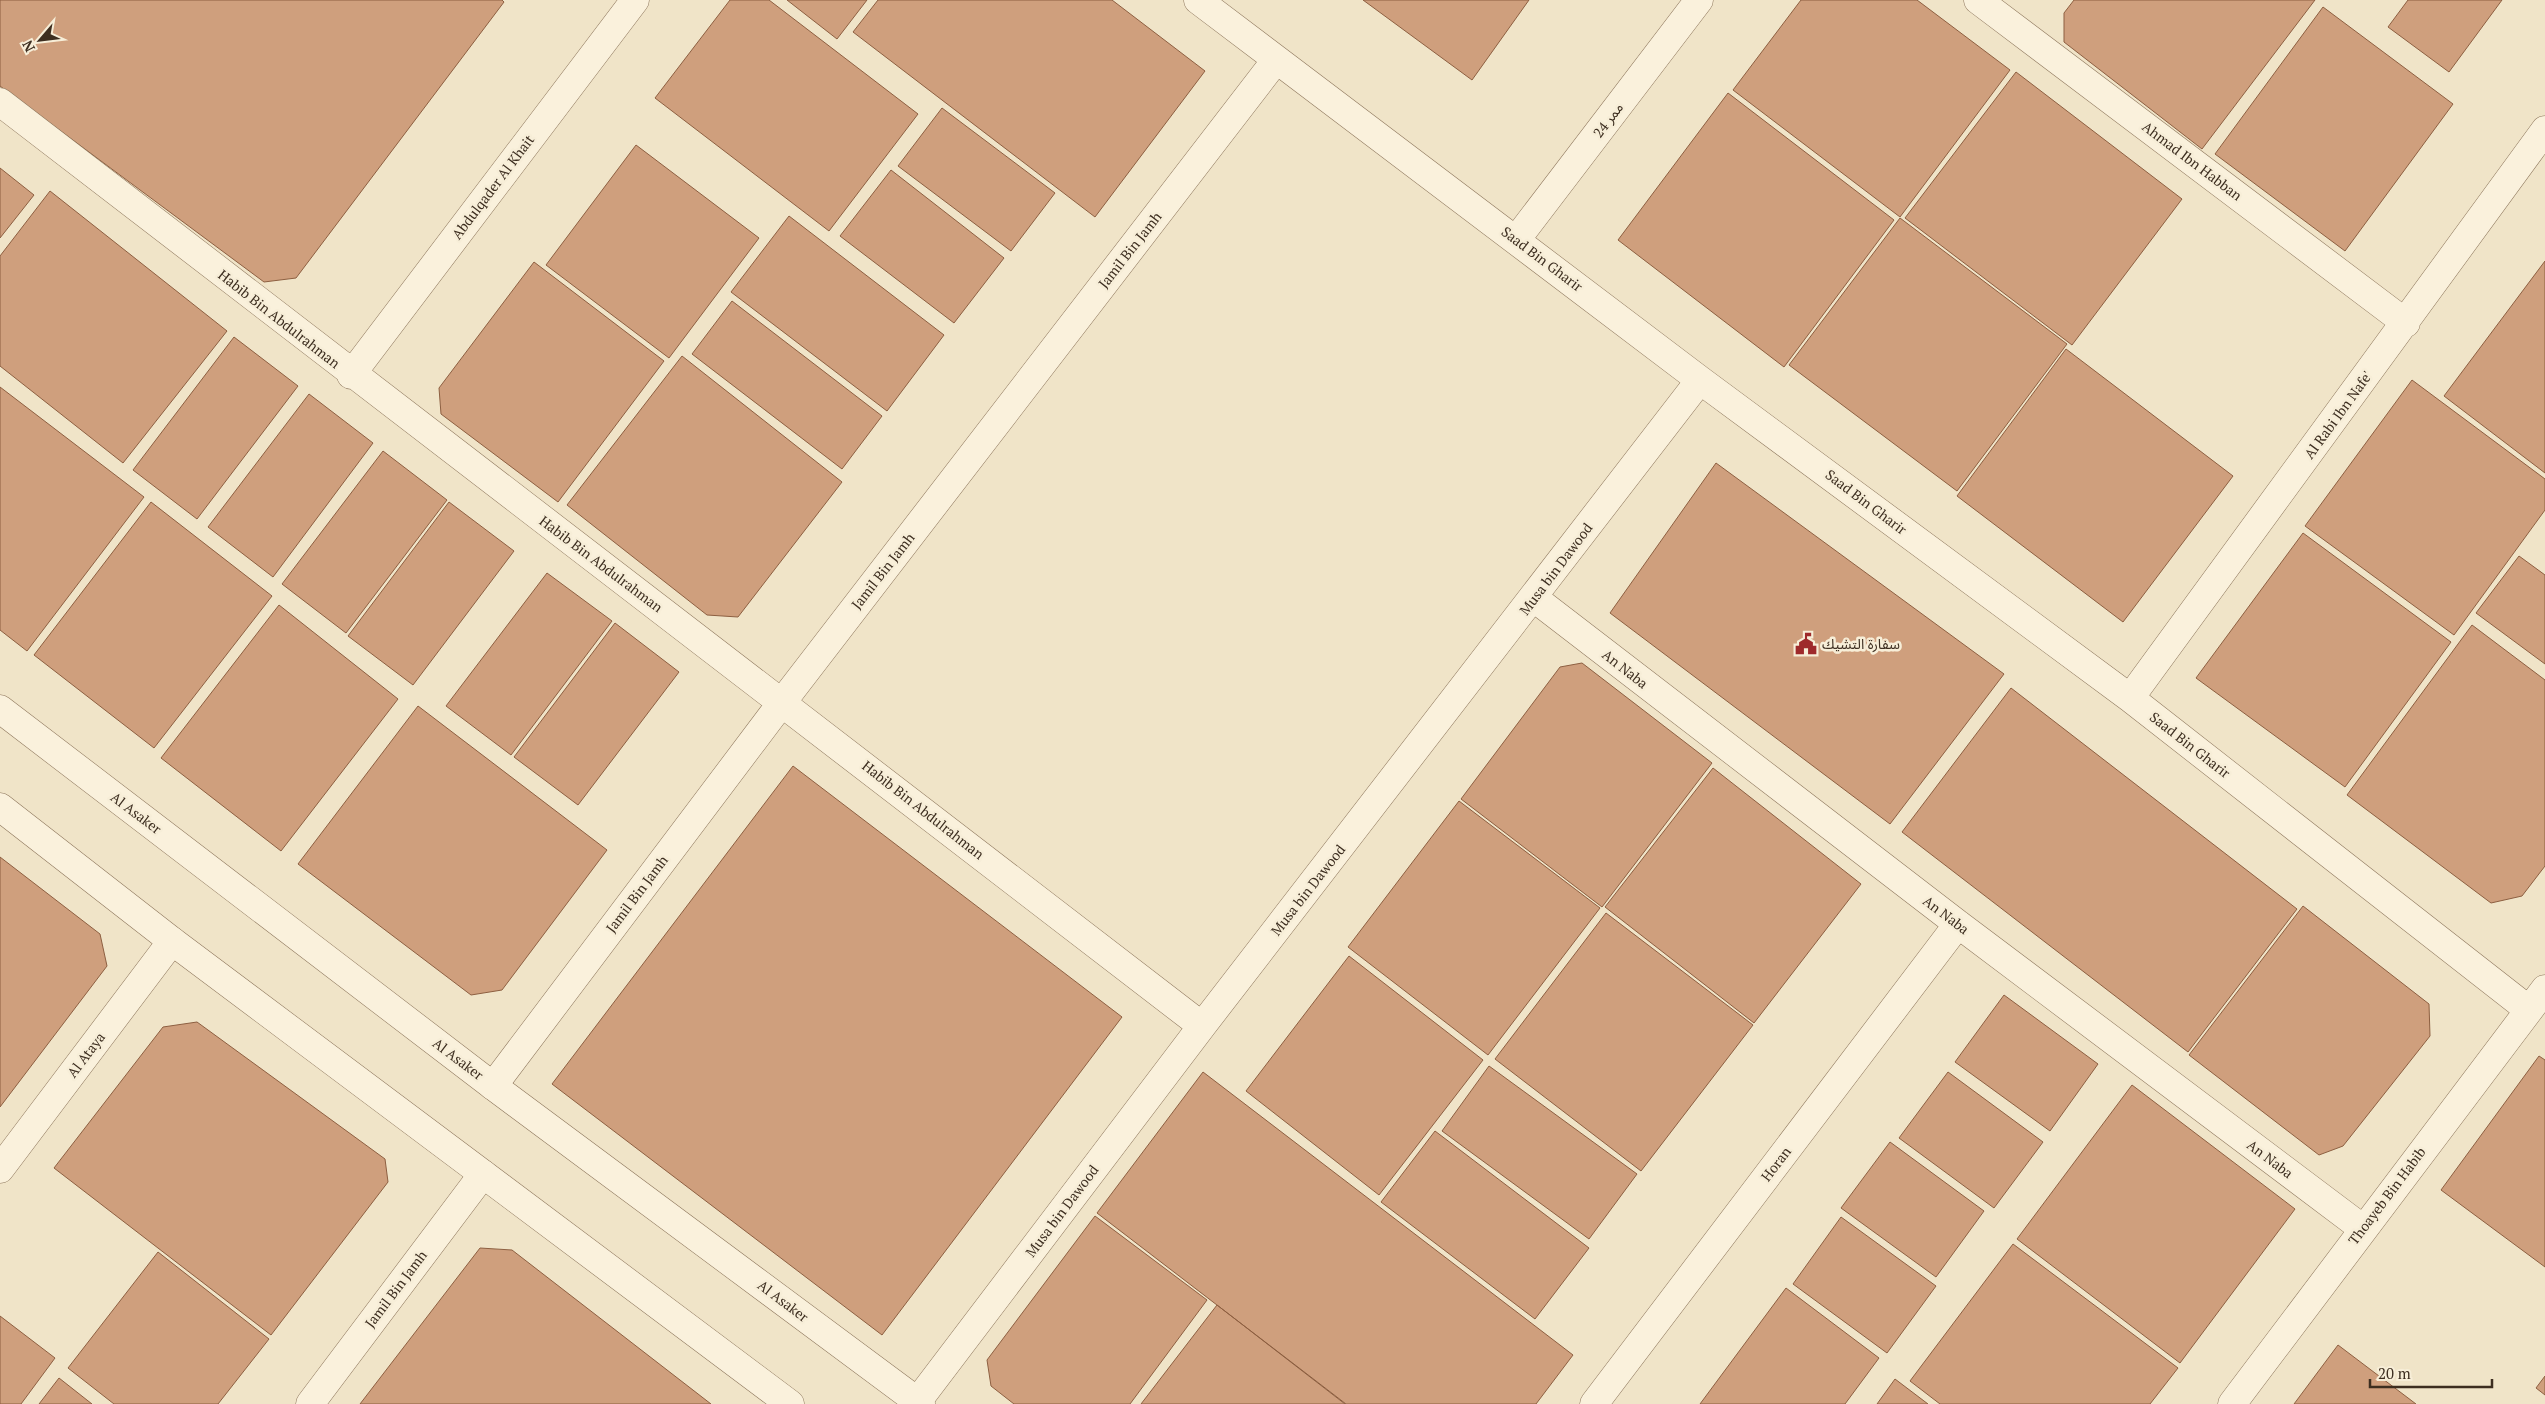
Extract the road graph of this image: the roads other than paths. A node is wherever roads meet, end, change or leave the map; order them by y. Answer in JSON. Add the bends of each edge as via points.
{"nodes":[{"id":1,"x":635,"y":0,"type":"edge"},
{"id":2,"x":1198,"y":0,"type":"edge"},
{"id":3,"x":1700,"y":0,"type":"edge"},
{"id":4,"x":1982,"y":1,"type":"edge"},
{"id":5,"x":1276,"y":60,"type":"junction"},
{"id":6,"x":0,"y":102,"type":"edge"},
{"id":7,"x":2545,"y":130,"type":"edge"},
{"id":8,"x":1516,"y":240,"type":"junction"},
{"id":9,"x":2406,"y":323,"type":"junction"},
{"id":10,"x":351,"y":375,"type":"junction"},
{"id":11,"x":1700,"y":380,"type":"junction"},
{"id":12,"x":1534,"y":598,"type":"junction"},
{"id":13,"x":2130,"y":698,"type":"junction"},
{"id":14,"x":783,"y":701,"type":"junction"},
{"id":15,"x":0,"y":709,"type":"edge"},
{"id":16,"x":0,"y":807,"type":"edge"},
{"id":17,"x":1958,"y":924,"type":"junction"},
{"id":18,"x":172,"y":941,"type":"junction"},
{"id":19,"x":2537,"y":1000,"type":"edge"},
{"id":20,"x":1202,"y":1026,"type":"junction"},
{"id":21,"x":493,"y":1086,"type":"junction"},
{"id":22,"x":0,"y":1169,"type":"edge"},
{"id":23,"x":483,"y":1174,"type":"junction"},
{"id":24,"x":2362,"y":1228,"type":"junction"},
{"id":25,"x":919,"y":1403,"type":"edge"},
{"id":26,"x":310,"y":1404,"type":"edge"},
{"id":27,"x":790,"y":1404,"type":"edge"},
{"id":28,"x":1594,"y":1404,"type":"edge"},
{"id":29,"x":2232,"y":1404,"type":"edge"}],
"edges":[{"from":1,"to":10,"type":"street","name":"Abdulqader Al Khait"},
{"from":2,"to":5,"type":"street","name":"Saad Bin Gharir"},
{"from":3,"to":8,"type":"street","name":"ممر 24"},
{"from":4,"to":9,"type":"street","name":"Ahmad Ibn Habban"},
{"from":5,"to":8,"type":"street","name":"Saad Bin Gharir"},
{"from":5,"to":14,"type":"street","name":"Jamil Bin Jamh"},
{"from":6,"to":10,"type":"street","name":"Habib Bin Abdulrahman"},
{"from":7,"to":9,"type":"street","name":"Al Rabi Ibn Nafe'"},
{"from":8,"to":11,"type":"street","name":"Saad Bin Gharir"},
{"from":9,"to":13,"type":"street","name":"Al Rabi Ibn Nafe'"},
{"from":10,"to":14,"type":"street","name":"Habib Bin Abdulrahman"},
{"from":11,"to":12,"type":"street","name":"Musa bin Dawood"},
{"from":11,"to":13,"type":"street","name":"Saad Bin Gharir"},
{"from":12,"to":17,"type":"street","name":"An Naba"},
{"from":12,"to":20,"type":"street","name":"Musa bin Dawood"},
{"from":13,"to":19,"type":"street","name":"Saad Bin Gharir"},
{"from":14,"to":20,"type":"street","name":"Habib Bin Abdulrahman"},
{"from":14,"to":21,"type":"street","name":"Jamil Bin Jamh"},
{"from":15,"to":21,"type":"street","name":"Al Asaker"},
{"from":16,"to":18,"type":"street"},
{"from":17,"to":24,"type":"street","name":"An Naba"},
{"from":17,"to":28,"type":"street","name":"Horan"},
{"from":18,"to":22,"type":"street","name":"Al Ataya"},
{"from":18,"to":23,"type":"street"},
{"from":19,"to":24,"type":"street","name":"Thoayeb Bin Habib"},
{"from":20,"to":25,"type":"street","name":"Musa bin Dawood"},
{"from":21,"to":25,"type":"street","name":"Al Asaker"},
{"from":23,"to":26,"type":"street","name":"Jamil Bin Jamh"},
{"from":23,"to":27,"type":"street"},
{"from":24,"to":29,"type":"street","name":"Thoayeb Bin Habib"}]}
